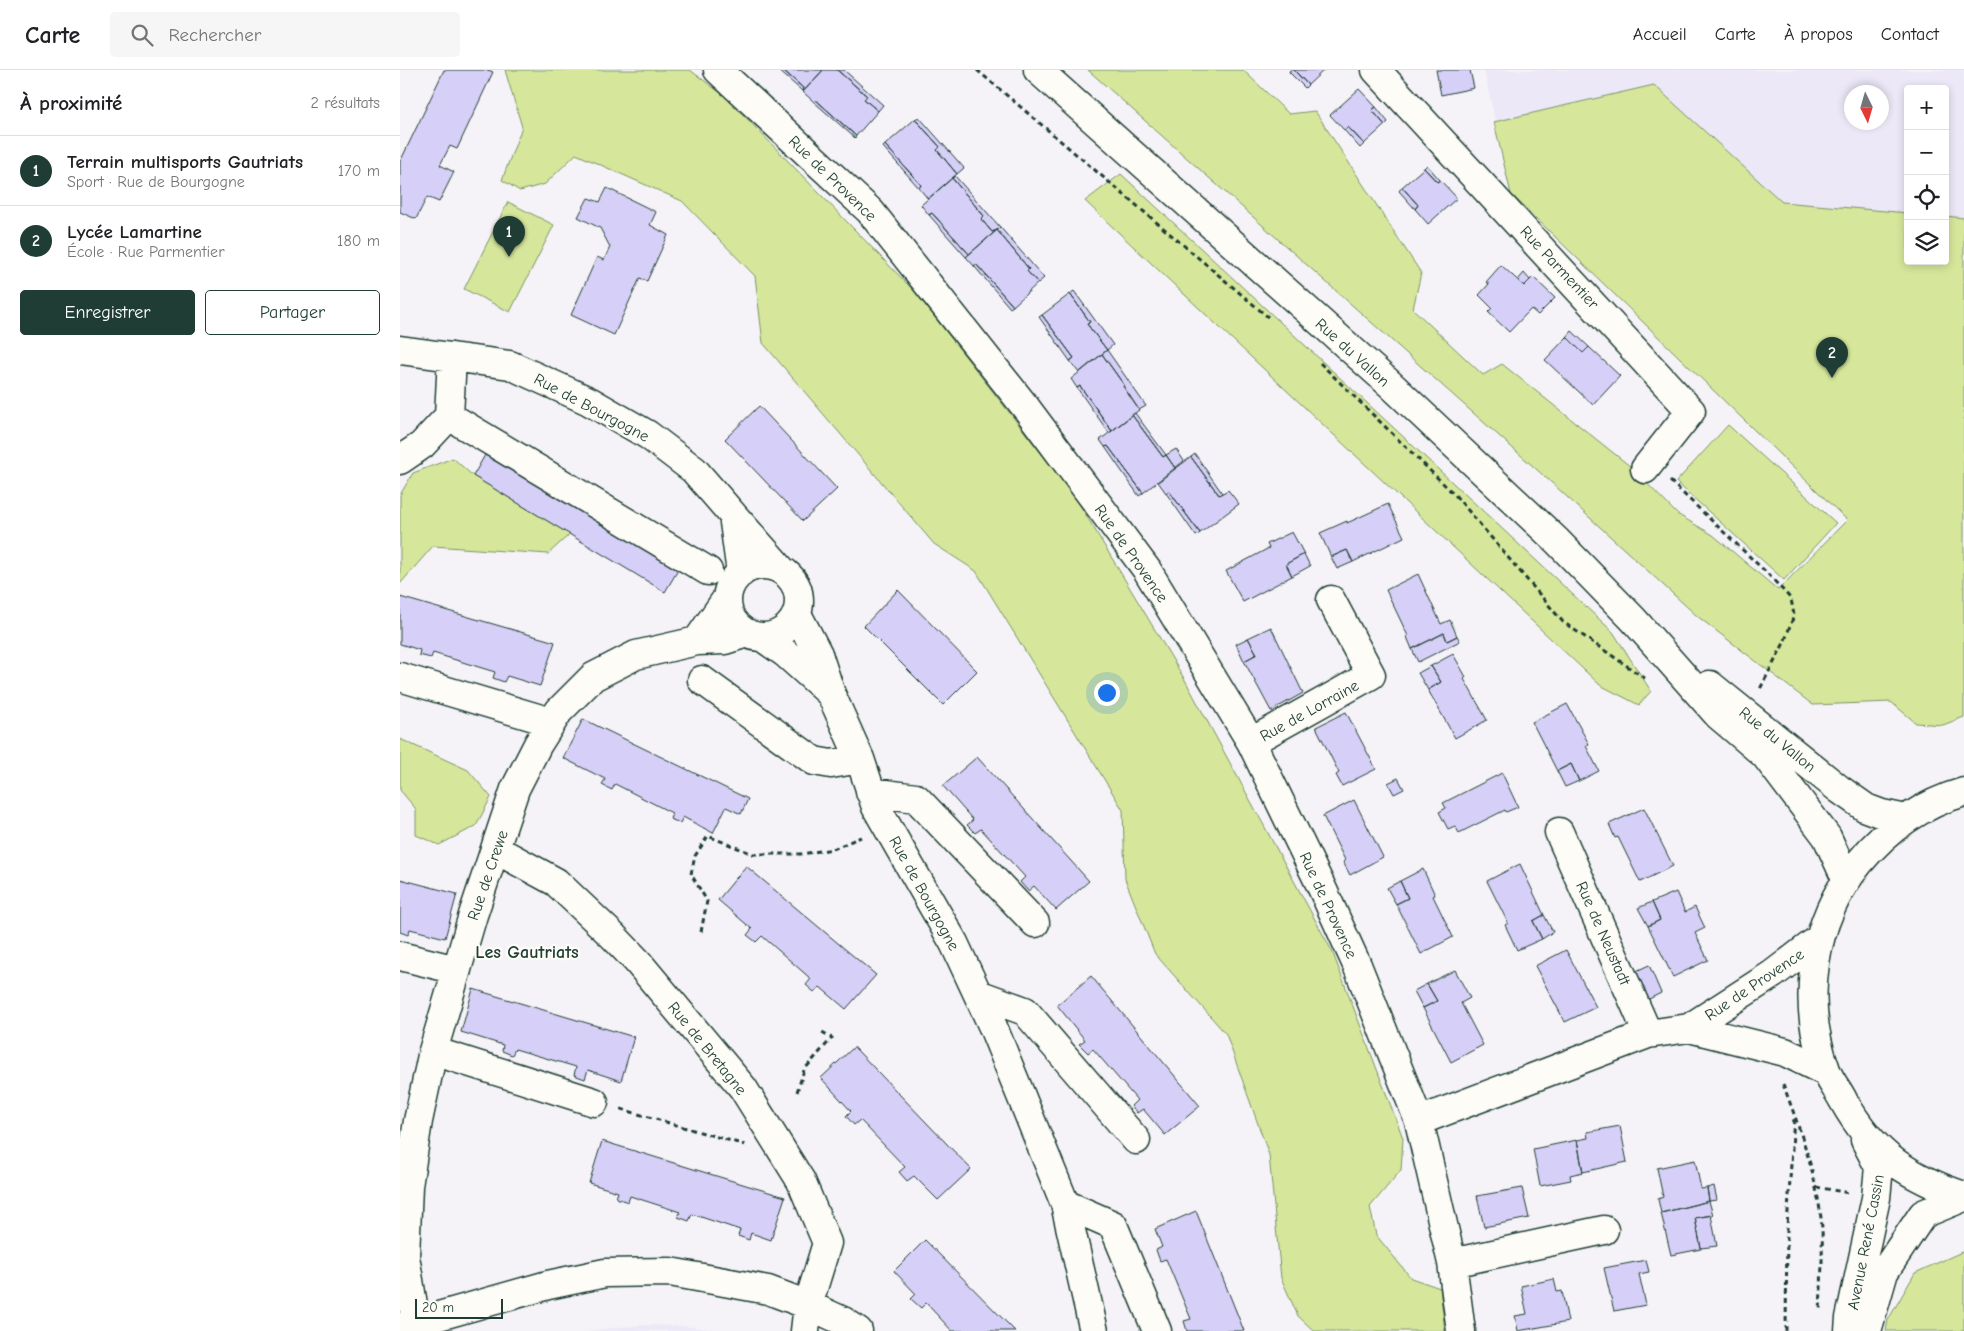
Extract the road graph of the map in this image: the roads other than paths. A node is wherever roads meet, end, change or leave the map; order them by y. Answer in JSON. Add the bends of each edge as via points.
{"nodes":[{"id":1,"x":718,"y":70,"type":"edge"},
{"id":2,"x":1038,"y":70,"type":"edge"},
{"id":3,"x":1376,"y":70,"type":"edge"},
{"id":4,"x":400,"y":350,"type":"edge"},
{"id":5,"x":452,"y":357,"type":"junction"},
{"id":6,"x":449,"y":416,"type":"junction"},
{"id":7,"x":400,"y":460,"type":"edge"},
{"id":8,"x":1647,"y":466,"type":"road end"},
{"id":9,"x":732,"y":515,"type":"junction"},
{"id":10,"x":780,"y":568,"type":"junction"},
{"id":11,"x":708,"y":571,"type":"dead end"},
{"id":12,"x":741,"y":572,"type":"junction"},
{"id":13,"x":727,"y":598,"type":"junction"},
{"id":14,"x":1331,"y":600,"type":"dead end"},
{"id":15,"x":798,"y":614,"type":"junction"},
{"id":16,"x":754,"y":635,"type":"junction"},
{"id":17,"x":697,"y":641,"type":"junction"},
{"id":18,"x":1657,"y":645,"type":"junction"},
{"id":19,"x":400,"y":677,"type":"edge"},
{"id":20,"x":702,"y":680,"type":"dead end"},
{"id":21,"x":831,"y":694,"type":"junction"},
{"id":22,"x":552,"y":722,"type":"junction"},
{"id":23,"x":1251,"y":742,"type":"junction"},
{"id":24,"x":860,"y":759,"type":"junction"},
{"id":25,"x":870,"y":792,"type":"junction"},
{"id":26,"x":1964,"y":792,"type":"edge"},
{"id":27,"x":1906,"y":819,"type":"junction"},
{"id":28,"x":1559,"y":832,"type":"dead end"},
{"id":29,"x":495,"y":849,"type":"junction"},
{"id":30,"x":1846,"y":879,"type":"junction"},
{"id":31,"x":1036,"y":923,"type":"dead end"},
{"id":32,"x":1819,"y":939,"type":"junction"},
{"id":33,"x":400,"y":956,"type":"edge"},
{"id":34,"x":457,"y":970,"type":"junction"},
{"id":35,"x":978,"y":994,"type":"junction"},
{"id":36,"x":1689,"y":1028,"type":"junction"},
{"id":37,"x":1648,"y":1034,"type":"junction"},
{"id":38,"x":433,"y":1051,"type":"junction"},
{"id":39,"x":1826,"y":1072,"type":"junction"},
{"id":40,"x":594,"y":1102,"type":"road end"},
{"id":41,"x":1418,"y":1121,"type":"junction"},
{"id":42,"x":1859,"y":1127,"type":"junction"},
{"id":43,"x":1136,"y":1140,"type":"dead end"},
{"id":44,"x":1964,"y":1197,"type":"edge"},
{"id":45,"x":1064,"y":1204,"type":"junction"},
{"id":46,"x":1604,"y":1230,"type":"dead end"},
{"id":47,"x":1452,"y":1263,"type":"junction"},
{"id":48,"x":807,"y":1318,"type":"edge"},
{"id":49,"x":408,"y":1325,"type":"edge"},
{"id":50,"x":858,"y":1331,"type":"edge"},
{"id":51,"x":1094,"y":1331,"type":"edge"},
{"id":52,"x":1157,"y":1331,"type":"edge"},
{"id":53,"x":1461,"y":1331,"type":"edge"},
{"id":54,"x":1849,"y":1331,"type":"edge"},
{"id":55,"x":1867,"y":1331,"type":"edge"}],
"edges":[{"from":1,"to":23,"type":"street","name":"Rue de Provence","via":[[870,211],[1021,401],[1147,570]]},
{"from":2,"to":18,"type":"street","name":"Rue du Vallon","via":[[1390,384],[1556,540]]},
{"from":3,"to":8,"type":"street","name":"Rue Parmentier","via":[[1692,411]]},
{"from":4,"to":5,"type":"street","name":"Rue de Bourgogne"},
{"from":5,"to":6,"type":"street"},
{"from":5,"to":9,"type":"street","name":"Rue de Bourgogne","via":[[510,364],[589,401],[648,435],[694,470]]},
{"from":6,"to":7,"type":"street","via":[[422,445]]},
{"from":6,"to":11,"type":"street"},
{"from":9,"to":10,"type":"street","name":"Rue de Bourgogne"},
{"from":9,"to":12,"type":"street"},
{"from":10,"to":12,"type":"street","via":[[760,564]]},
{"from":10,"to":15,"type":"street","via":[[789,575],[799,593]]},
{"from":12,"to":13,"type":"street","via":[[734,579]]},
{"from":13,"to":16,"type":"street","via":[[728,609],[738,627]]},
{"from":13,"to":17,"type":"street"},
{"from":14,"to":23,"type":"street","name":"Rue de Lorraine","via":[[1371,676]]},
{"from":15,"to":16,"type":"street","via":[[784,632],[774,636]]},
{"from":15,"to":21,"type":"street","name":"Rue de Bourgogne","via":[[818,654]]},
{"from":16,"to":17,"type":"street","name":"Rue de Crewe"},
{"from":16,"to":21,"type":"street","name":"Rue de Bourgogne","via":[[785,653]]},
{"from":17,"to":22,"type":"street","name":"Rue de Crewe","via":[[636,655],[593,677]]},
{"from":18,"to":27,"type":"street","name":"Rue du Vallon","via":[[1866,808]]},
{"from":18,"to":30,"type":"street","name":"Rue du Vallon","via":[[1718,715],[1765,755],[1827,838]]},
{"from":19,"to":22,"type":"street"},
{"from":20,"to":24,"type":"street","via":[[814,761],[832,764]]},
{"from":21,"to":24,"type":"street","name":"Rue de Bourgogne"},
{"from":22,"to":29,"type":"street","name":"Rue de Crewe","via":[[516,789]]},
{"from":23,"to":41,"type":"street","name":"Rue de Provence","via":[[1357,965]]},
{"from":24,"to":25,"type":"street","name":"Rue de Bourgogne"},
{"from":25,"to":31,"type":"street","via":[[916,798]]},
{"from":25,"to":35,"type":"street","name":"Rue de Bourgogne","via":[[954,942]]},
{"from":26,"to":27,"type":"street","via":[[1930,805]]},
{"from":27,"to":30,"type":"street","via":[[1873,846]]},
{"from":28,"to":37,"type":"street","name":"Rue de Neustadt"},
{"from":29,"to":34,"type":"street","name":"Rue de Crewe"},
{"from":29,"to":48,"type":"street","name":"Rue de Bretagne","via":[[556,882],[613,936],[742,1088],[801,1181],[827,1243]]},
{"from":30,"to":32,"type":"street"},
{"from":32,"to":36,"type":"street","name":"Rue de Provence","via":[[1773,974]]},
{"from":32,"to":39,"type":"street","via":[[1812,983],[1815,1028]]},
{"from":33,"to":34,"type":"street"},
{"from":34,"to":38,"type":"street","name":"Rue de Crewe"},
{"from":35,"to":43,"type":"street","via":[[1025,1011]]},
{"from":35,"to":45,"type":"street","name":"Rue de Bourgogne"},
{"from":36,"to":37,"type":"street","name":"Rue de Provence"},
{"from":36,"to":39,"type":"street","name":"Rue de Provence","via":[[1785,1052]]},
{"from":37,"to":41,"type":"street","name":"Rue de Provence"},
{"from":38,"to":40,"type":"street"},
{"from":38,"to":49,"type":"street","name":"Rue de Crewe","via":[[408,1186],[405,1256]]},
{"from":39,"to":42,"type":"street"},
{"from":41,"to":47,"type":"street","name":"Rue de Provence"},
{"from":42,"to":44,"type":"street","via":[[1896,1163],[1917,1177]]},
{"from":42,"to":54,"type":"street","name":"Avenue René Cassin","via":[[1879,1167],[1876,1198]]},
{"from":44,"to":55,"type":"street","name":"Avenue René Cassin","via":[[1923,1214],[1884,1272]]},
{"from":45,"to":51,"type":"street","name":"Rue de Bourgogne"},
{"from":45,"to":52,"type":"street","via":[[1113,1225]]},
{"from":46,"to":47,"type":"street"},
{"from":47,"to":53,"type":"street","name":"Rue de Provence"},
{"from":48,"to":49,"type":"street","via":[[768,1290],[670,1272],[605,1273],[548,1284]]},
{"from":48,"to":50,"type":"street","via":[[843,1321]]}]}
